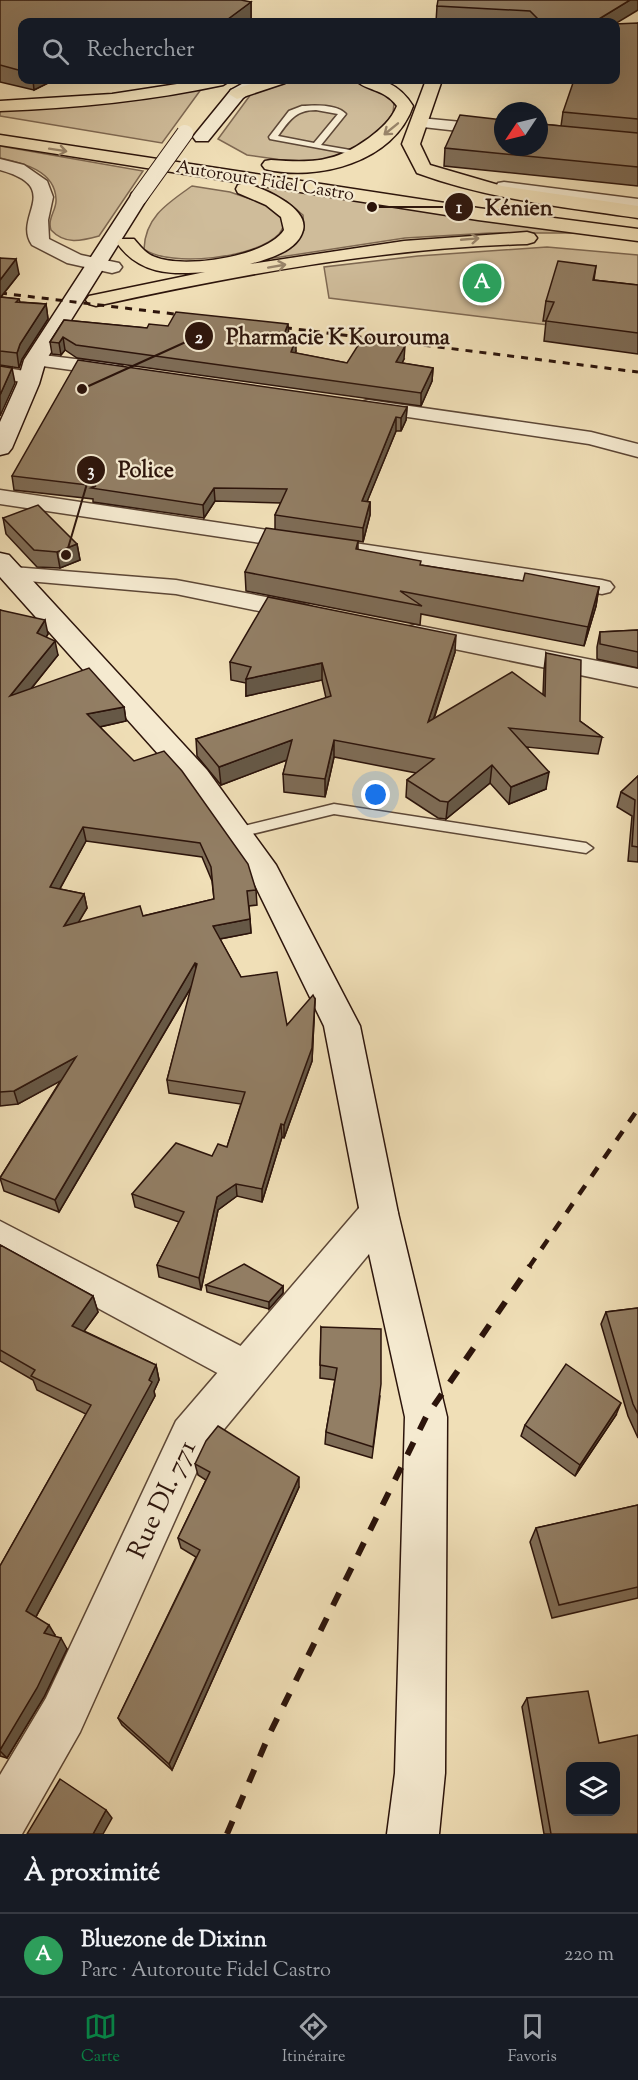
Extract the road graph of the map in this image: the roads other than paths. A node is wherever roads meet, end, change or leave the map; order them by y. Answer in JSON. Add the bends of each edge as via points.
{"nodes":[{"id":1,"x":202,"y":84,"type":"edge"},
{"id":2,"x":254,"y":84,"type":"edge"},
{"id":3,"x":378,"y":84,"type":"edge"},
{"id":4,"x":433,"y":84,"type":"edge"},
{"id":5,"x":236,"y":87,"type":"edge"},
{"id":6,"x":0,"y":106,"type":"edge"},
{"id":7,"x":420,"y":123,"type":"junction"},
{"id":8,"x":0,"y":124,"type":"edge"},
{"id":9,"x":494,"y":130,"type":"edge"},
{"id":10,"x":0,"y":140,"type":"edge"},
{"id":11,"x":316,"y":146,"type":"junction"},
{"id":12,"x":359,"y":154,"type":"junction"},
{"id":13,"x":225,"y":162,"type":"junction"},
{"id":14,"x":0,"y":164,"type":"edge"},
{"id":15,"x":148,"y":165,"type":"junction"},
{"id":16,"x":423,"y":169,"type":"junction"},
{"id":17,"x":148,"y":199,"type":"junction"},
{"id":18,"x":638,"y":204,"type":"edge"},
{"id":19,"x":638,"y":212,"type":"edge"},
{"id":20,"x":638,"y":218,"type":"edge"},
{"id":21,"x":638,"y":235,"type":"edge"},
{"id":22,"x":638,"y":242,"type":"edge"},
{"id":23,"x":110,"y":258,"type":"junction"},
{"id":24,"x":225,"y":274,"type":"junction"},
{"id":25,"x":96,"y":300,"type":"junction"},
{"id":26,"x":36,"y":370,"type":"junction"},
{"id":27,"x":0,"y":373,"type":"edge"},
{"id":28,"x":133,"y":373,"type":"edge"},
{"id":29,"x":345,"y":403,"type":"edge"},
{"id":30,"x":0,"y":448,"type":"edge"},
{"id":31,"x":638,"y":451,"type":"edge"},
{"id":32,"x":0,"y":497,"type":"edge"},
{"id":33,"x":6,"y":568,"type":"edge"},
{"id":34,"x":603,"y":587,"type":"dead end"},
{"id":35,"x":328,"y":617,"type":"edge"},
{"id":36,"x":387,"y":628,"type":"edge"},
{"id":37,"x":638,"y":679,"type":"edge"},
{"id":38,"x":236,"y":832,"type":"junction"},
{"id":39,"x":586,"y":848,"type":"dead end"},
{"id":40,"x":379,"y":1213,"type":"junction"},
{"id":41,"x":0,"y":1237,"type":"edge"},
{"id":42,"x":247,"y":1370,"type":"junction"},
{"id":43,"x":0,"y":1823,"type":"edge"},
{"id":44,"x":413,"y":1834,"type":"edge"}],
"edges":[{"from":1,"to":6,"type":"highway","via":[[156,93]]},
{"from":2,"to":5,"type":"highway"},
{"from":3,"to":12,"type":"highway","one_way":true,"via":[[398,95],[405,106],[401,122]]},
{"from":4,"to":7,"type":"highway"},
{"from":5,"to":17,"type":"main road","via":[[194,135]]},
{"from":7,"to":9,"type":"street"},
{"from":7,"to":16,"type":"highway","via":[[411,144]]},
{"from":8,"to":13,"type":"highway","name":"Autoroute Fidel Castro"},
{"from":10,"to":15,"type":"highway","name":"Autoroute Fidel Castro","one_way":true},
{"from":11,"to":11,"type":"lane","via":[[340,112],[297,110],[273,136]]},
{"from":11,"to":12,"type":"lane"},
{"from":12,"to":13,"type":"highway","via":[[348,161],[319,167]]},
{"from":13,"to":20,"type":"highway","name":"Autoroute Fidel Castro"},
{"from":14,"to":23,"type":"main road","via":[[38,181],[44,197],[38,220],[39,241],[80,262]]},
{"from":15,"to":21,"type":"highway","name":"Autoroute Fidel Castro"},
{"from":15,"to":23,"type":"highway","via":[[267,198],[284,208],[294,229],[289,238],[259,255],[216,264],[182,266]]},
{"from":16,"to":18,"type":"street","via":[[495,186]]},
{"from":16,"to":19,"type":"highway","via":[[496,191]]},
{"from":17,"to":23,"type":"main road"},
{"from":17,"to":23,"type":"main road"},
{"from":24,"to":22,"type":"highway","one_way":true,"via":[[463,240],[553,238]]},
{"from":23,"to":24,"type":"highway","via":[[165,273]]},
{"from":23,"to":25,"type":"main road"},
{"from":23,"to":26,"type":"main road"},
{"from":24,"to":25,"type":"highway"},
{"from":25,"to":26,"type":"main road"},
{"from":26,"to":27,"type":"street"},
{"from":26,"to":28,"type":"street"},
{"from":26,"to":30,"type":"main road"},
{"from":29,"to":31,"type":"street","via":[[591,438]]},
{"from":32,"to":34,"type":"street"},
{"from":33,"to":35,"type":"street","via":[[176,587]]},
{"from":33,"to":38,"type":"main road","via":[[196,777]]},
{"from":36,"to":37,"type":"street"},
{"from":38,"to":39,"type":"lane","via":[[334,808]]},
{"from":38,"to":40,"type":"main road","via":[[265,873],[342,1026]]},
{"from":40,"to":42,"type":"main road","name":"Rue DI. 771"},
{"from":40,"to":44,"type":"main road","via":[[426,1417],[420,1773]]},
{"from":41,"to":42,"type":"street"},
{"from":42,"to":43,"type":"main road","name":"Rue DI. 771","via":[[191,1436],[63,1714]]}]}
